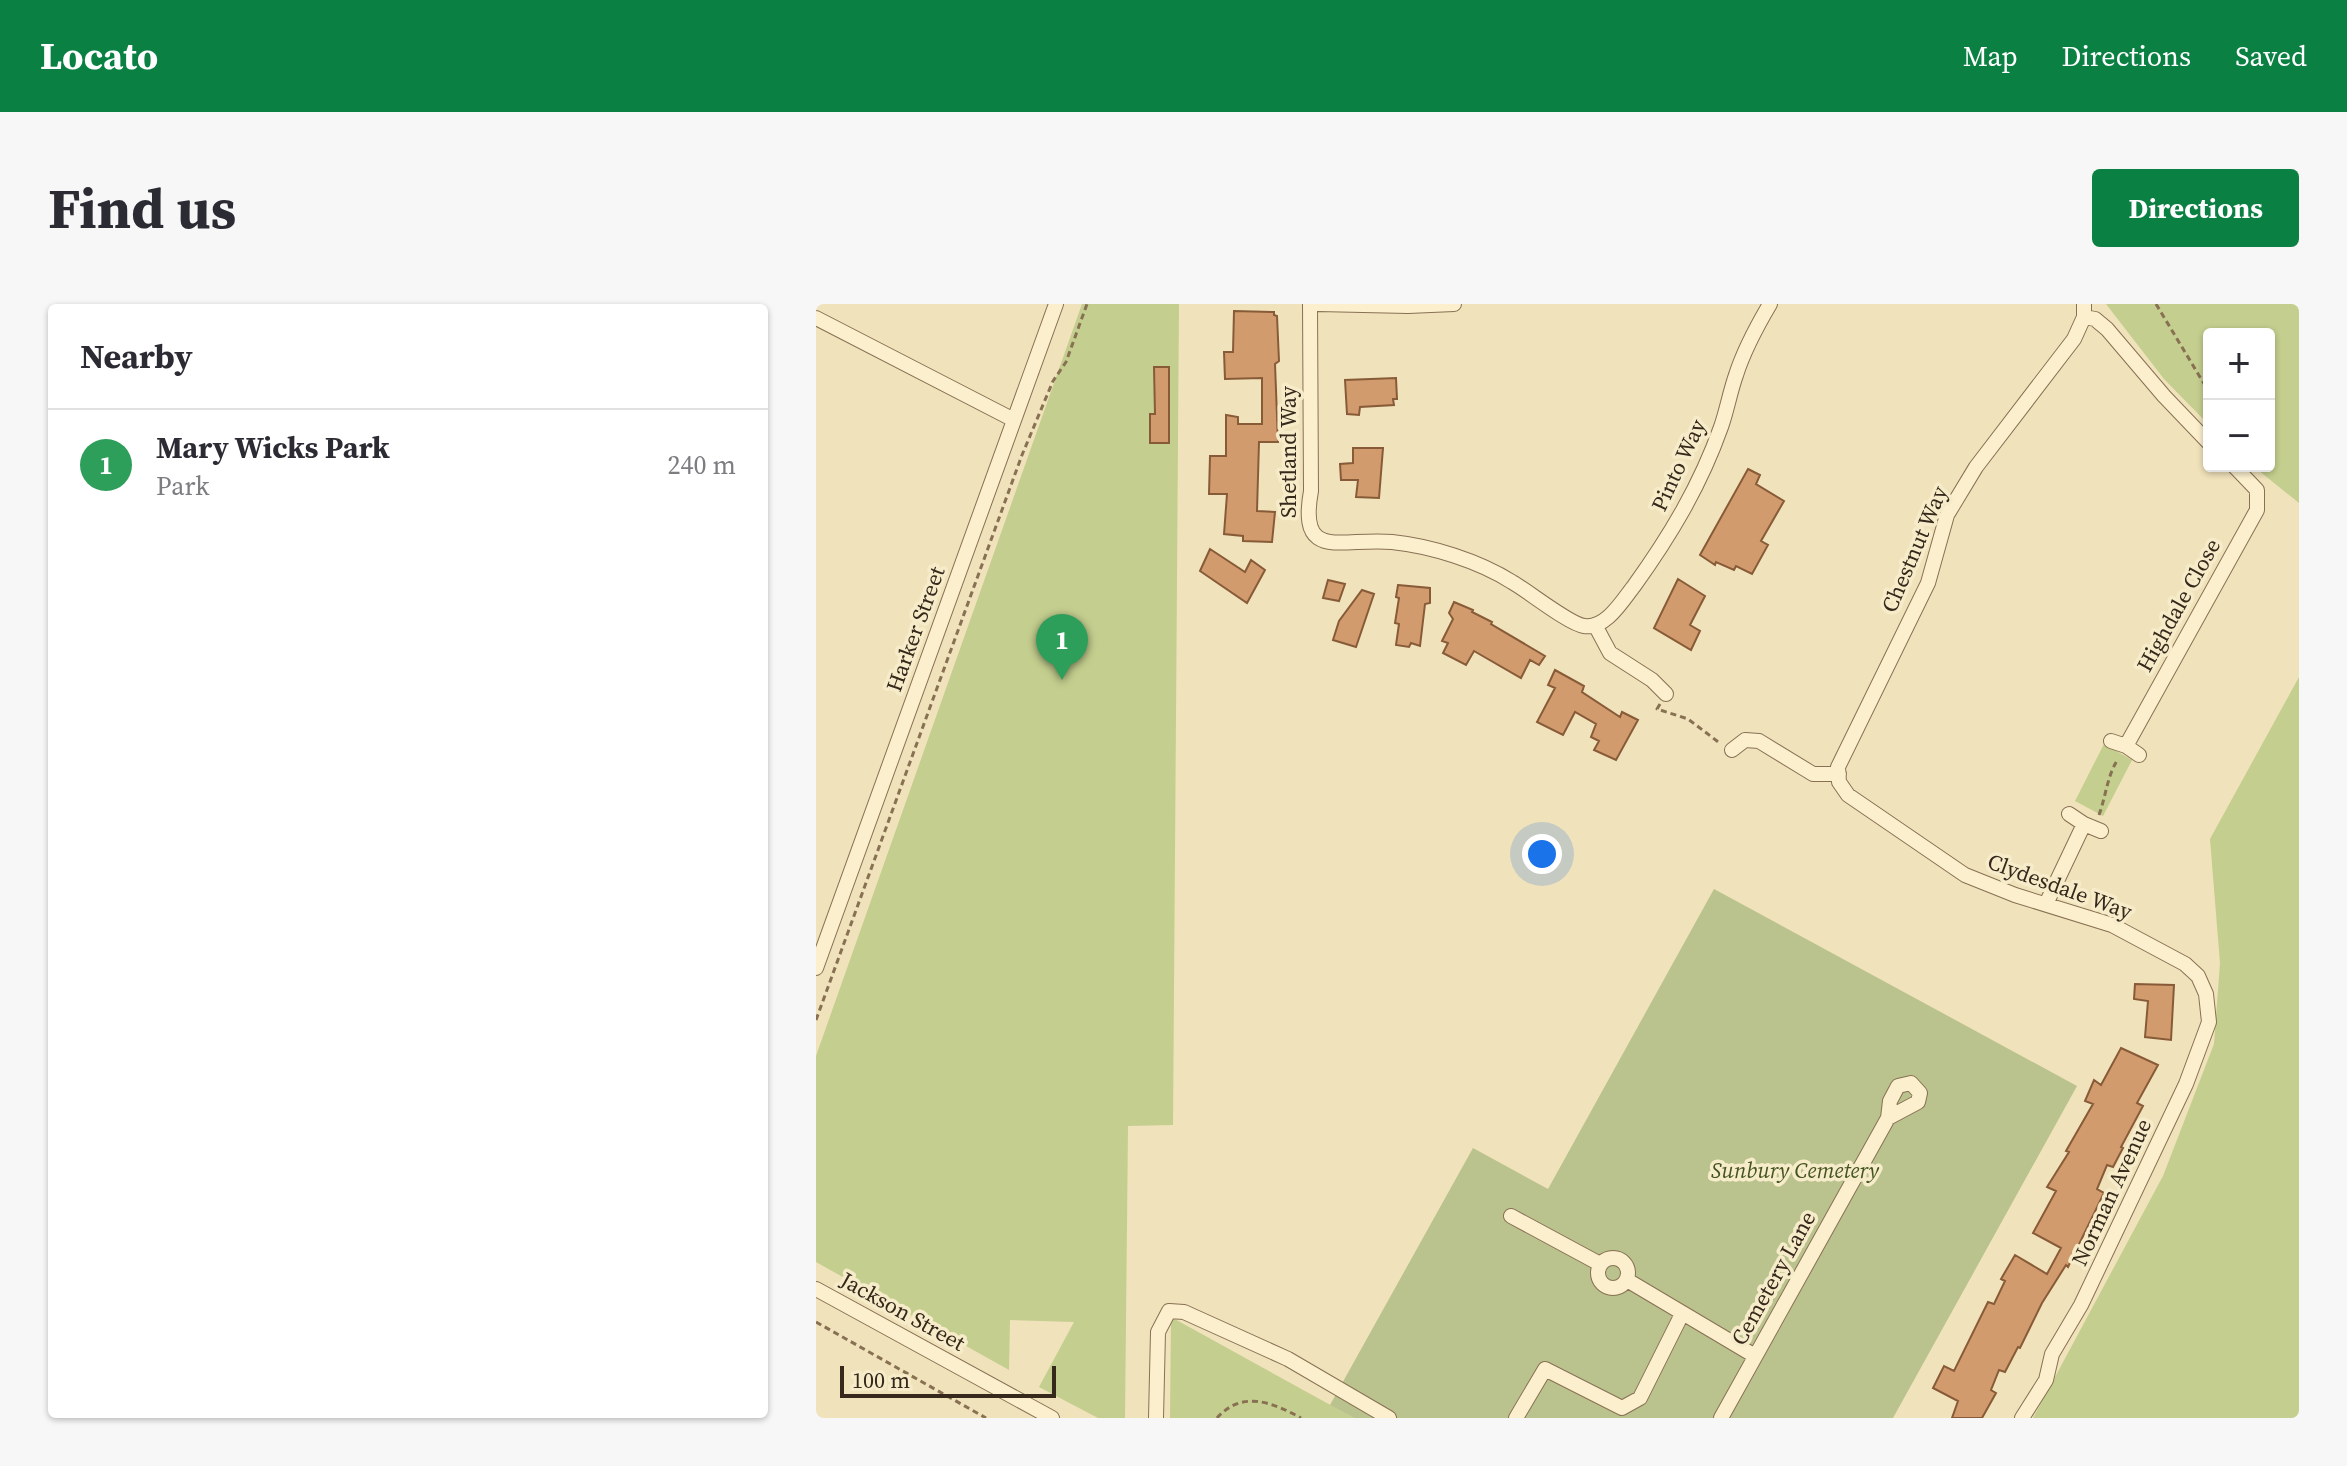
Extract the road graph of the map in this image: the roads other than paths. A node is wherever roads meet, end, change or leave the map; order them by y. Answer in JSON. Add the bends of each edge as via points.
{"nodes":[{"id":1,"x":1056,"y":304,"type":"edge"},
{"id":2,"x":1310,"y":304,"type":"edge"},
{"id":3,"x":1318,"y":304,"type":"edge"},
{"id":4,"x":1454,"y":304,"type":"edge"},
{"id":5,"x":1770,"y":304,"type":"edge"},
{"id":6,"x":2090,"y":311,"type":"edge"},
{"id":7,"x":816,"y":318,"type":"edge"},
{"id":8,"x":1014,"y":420,"type":"junction"},
{"id":9,"x":2203,"y":437,"type":"edge"},
{"id":10,"x":2240,"y":472,"type":"edge"},
{"id":11,"x":1595,"y":625,"type":"junction"},
{"id":12,"x":1666,"y":694,"type":"road end"},
{"id":13,"x":2111,"y":741,"type":"dead end"},
{"id":14,"x":1732,"y":750,"type":"road end"},
{"id":15,"x":1839,"y":774,"type":"junction"},
{"id":16,"x":2069,"y":814,"type":"dead end"},
{"id":17,"x":2084,"y":824,"type":"junction"},
{"id":18,"x":2101,"y":831,"type":"dead end"},
{"id":19,"x":2046,"y":904,"type":"junction"},
{"id":20,"x":816,"y":968,"type":"edge"},
{"id":21,"x":2198,"y":976,"type":"joint"},
{"id":22,"x":1888,"y":1118,"type":"dead end"},
{"id":23,"x":1511,"y":1216,"type":"dead end"},
{"id":24,"x":816,"y":1289,"type":"edge"},
{"id":25,"x":1682,"y":1314,"type":"junction"},
{"id":26,"x":1755,"y":1356,"type":"junction"},
{"id":27,"x":1052,"y":1418,"type":"edge"},
{"id":28,"x":1156,"y":1418,"type":"edge"},
{"id":29,"x":1389,"y":1418,"type":"edge"},
{"id":30,"x":1516,"y":1418,"type":"edge"},
{"id":31,"x":1721,"y":1418,"type":"edge"},
{"id":32,"x":2022,"y":1418,"type":"edge"}],
"edges":[{"from":1,"to":8,"type":"street","name":"Harker Street"},
{"from":2,"to":11,"type":"street","name":"Shetland Way","via":[[1307,514],[1315,538],[1401,543],[1436,552],[1508,579],[1571,621]]},
{"from":3,"to":4,"type":"street"},
{"from":5,"to":11,"type":"street","name":"Pinto Way","via":[[1736,374],[1700,481],[1668,538],[1614,612]]},
{"from":6,"to":9,"type":"street"},
{"from":6,"to":15,"type":"street","name":"Chestnut Way","via":[[1947,515],[1928,583]]},
{"from":7,"to":8,"type":"street"},
{"from":8,"to":20,"type":"street","name":"Harker Street"},
{"from":10,"to":13,"type":"street","name":"Highdale Close","via":[[2257,490],[2257,510],[2132,750]]},
{"from":11,"to":12,"type":"street","via":[[1610,653]]},
{"from":14,"to":15,"type":"street","via":[[1745,740],[1759,741],[1813,774]]},
{"from":15,"to":19,"type":"street","name":"Clydesdale Way","via":[[1848,795],[1965,875]]},
{"from":16,"to":17,"type":"street"},
{"from":17,"to":18,"type":"street"},
{"from":17,"to":19,"type":"street"},
{"from":19,"to":21,"type":"street","name":"Clydesdale Way","via":[[2112,925]]},
{"from":21,"to":32,"type":"street","name":"Norman Avenue","via":[[2209,1022],[2200,1049],[2081,1305],[2052,1354],[2046,1380]]},
{"from":22,"to":26,"type":"street","name":"Cemetery Lane"},
{"from":23,"to":25,"type":"street","via":[[1600,1264],[1603,1285],[1613,1288],[1627,1280]]},
{"from":24,"to":27,"type":"street","name":"Jackson Street"},
{"from":25,"to":26,"type":"street"},
{"from":25,"to":30,"type":"street","via":[[1640,1398],[1630,1405],[1622,1408],[1545,1369]]},
{"from":26,"to":31,"type":"street","name":"Cemetery Lane"},
{"from":28,"to":29,"type":"street","via":[[1158,1332],[1169,1311],[1184,1312],[1288,1359]]}]}
